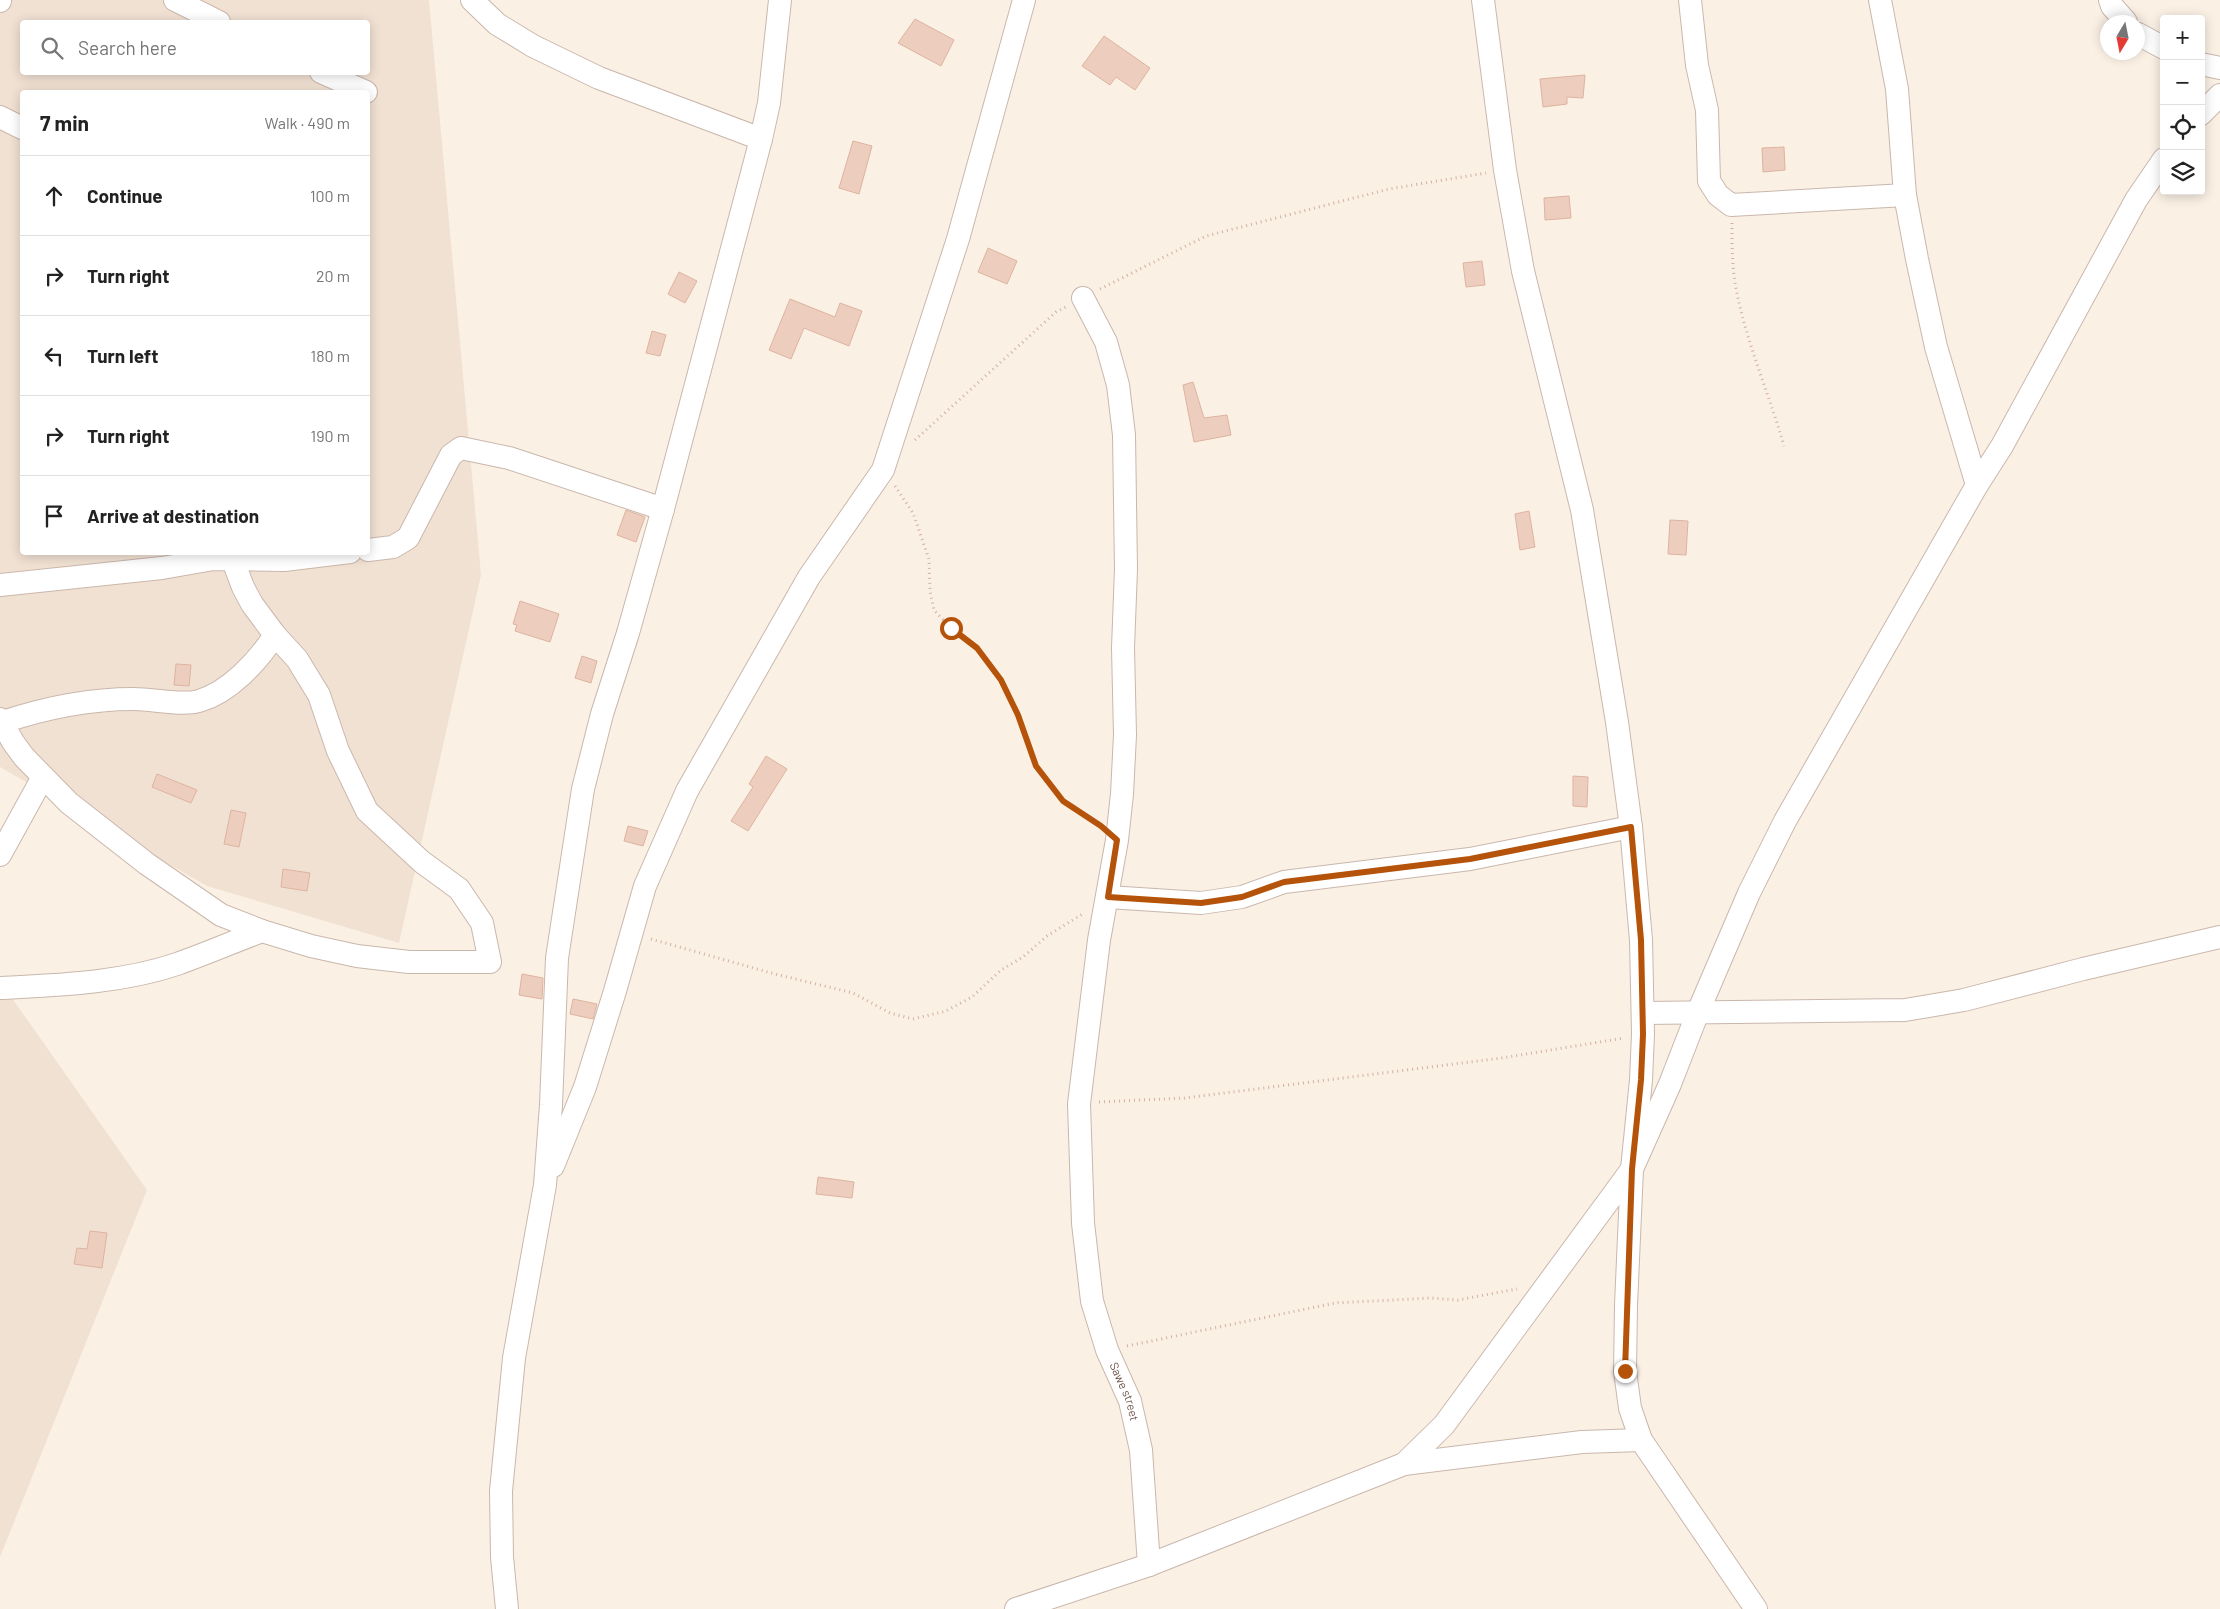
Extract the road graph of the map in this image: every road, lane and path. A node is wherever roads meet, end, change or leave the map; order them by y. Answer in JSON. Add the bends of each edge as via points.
{"nodes":[{"id":1,"x":175,"y":0,"type":"edge"},
{"id":2,"x":472,"y":0,"type":"edge"},
{"id":3,"x":780,"y":0,"type":"edge"},
{"id":4,"x":1024,"y":0,"type":"edge"},
{"id":5,"x":1483,"y":0,"type":"edge"},
{"id":6,"x":1690,"y":0,"type":"edge"},
{"id":7,"x":1880,"y":0,"type":"edge"},
{"id":8,"x":2110,"y":0,"type":"edge"},
{"id":9,"x":2120,"y":15,"type":"edge"},
{"id":10,"x":215,"y":20,"type":"edge"},
{"id":11,"x":2145,"y":38,"type":"edge"},
{"id":12,"x":2160,"y":46,"type":"edge"},
{"id":13,"x":2205,"y":65,"type":"edge"},
{"id":14,"x":2220,"y":68,"type":"edge"},
{"id":15,"x":328,"y":75,"type":"edge"},
{"id":16,"x":360,"y":90,"type":"edge"},
{"id":17,"x":2220,"y":94,"type":"edge"},
{"id":18,"x":2205,"y":110,"type":"edge"},
{"id":19,"x":0,"y":117,"type":"edge"},
{"id":20,"x":20,"y":127,"type":"edge"},
{"id":21,"x":761,"y":139,"type":"junction"},
{"id":22,"x":2160,"y":165,"type":"edge"},
{"id":23,"x":1505,"y":170,"type":"junction"},
{"id":24,"x":1905,"y":195,"type":"junction"},
{"id":25,"x":1731,"y":205,"type":"junction"},
{"id":26,"x":1083,"y":298,"type":"junction"},
{"id":27,"x":910,"y":445,"type":"dead end"},
{"id":28,"x":1784,"y":446,"type":"dead end"},
{"id":29,"x":883,"y":470,"type":"junction"},
{"id":30,"x":1977,"y":485,"type":"junction"},
{"id":31,"x":663,"y":509,"type":"junction"},
{"id":32,"x":370,"y":550,"type":"edge"},
{"id":33,"x":325,"y":555,"type":"edge"},
{"id":34,"x":232,"y":558,"type":"junction"},
{"id":35,"x":0,"y":585,"type":"edge"},
{"id":36,"x":276,"y":635,"type":"junction"},
{"id":37,"x":0,"y":722,"type":"edge"},
{"id":38,"x":43,"y":777,"type":"junction"},
{"id":39,"x":1631,"y":827,"type":"junction"},
{"id":40,"x":1117,"y":840,"type":"junction"},
{"id":41,"x":0,"y":855,"type":"edge"},
{"id":42,"x":1108,"y":897,"type":"junction"},
{"id":43,"x":262,"y":931,"type":"junction"},
{"id":44,"x":631,"y":934,"type":"junction"},
{"id":45,"x":2220,"y":937,"type":"edge"},
{"id":46,"x":0,"y":988,"type":"edge"},
{"id":47,"x":1698,"y":1012,"type":"junction"},
{"id":48,"x":1643,"y":1024,"type":"junction"},
{"id":49,"x":1079,"y":1104,"type":"junction"},
{"id":50,"x":1632,"y":1169,"type":"junction"},
{"id":51,"x":545,"y":1186,"type":"junction"},
{"id":52,"x":1550,"y":1283,"type":"junction"},
{"id":53,"x":1107,"y":1350,"type":"junction"},
{"id":54,"x":1641,"y":1440,"type":"junction"},
{"id":55,"x":1404,"y":1464,"type":"junction"},
{"id":56,"x":1149,"y":1565,"type":"junction"},
{"id":57,"x":507,"y":1609,"type":"edge"},
{"id":58,"x":1016,"y":1609,"type":"edge"},
{"id":59,"x":1756,"y":1609,"type":"edge"}],
"edges":[{"from":1,"to":10,"type":"street"},
{"from":2,"to":21,"type":"street","via":[[497,24],[598,78]]},
{"from":3,"to":21,"type":"street","via":[[769,103]]},
{"from":4,"to":29,"type":"street","via":[[958,239]]},
{"from":5,"to":23,"type":"street"},
{"from":6,"to":25,"type":"street","via":[[1697,64],[1707,110],[1709,181],[1718,195]]},
{"from":7,"to":24,"type":"street","via":[[1897,89]]},
{"from":8,"to":9,"type":"street"},
{"from":11,"to":12,"type":"street"},
{"from":13,"to":14,"type":"street"},
{"from":15,"to":16,"type":"street"},
{"from":17,"to":18,"type":"street"},
{"from":19,"to":20,"type":"street"},
{"from":21,"to":31,"type":"street"},
{"from":22,"to":30,"type":"street","via":[[2136,200],[2002,446]]},
{"from":23,"to":26,"type":"path","via":[[1389,189],[1206,236]]},
{"from":23,"to":39,"type":"street","via":[[1523,271],[1582,510]]},
{"from":24,"to":25,"type":"street"},
{"from":24,"to":30,"type":"street","via":[[1936,348]]},
{"from":25,"to":28,"type":"path","via":[[1736,288]]},
{"from":26,"to":27,"type":"path","via":[[1056,312]]},
{"from":26,"to":40,"type":"street","name":"Sawe street","via":[[1106,342],[1118,385],[1124,435],[1125,735]]},
{"from":29,"to":40,"type":"path","via":[[913,513],[929,559],[934,610],[977,648],[1001,680],[1018,715],[1036,766],[1063,801]]},
{"from":29,"to":44,"type":"street","via":[[809,577],[687,791],[645,886]]},
{"from":30,"to":47,"type":"street","via":[[1785,821],[1749,893]]},
{"from":31,"to":32,"type":"street","via":[[509,458],[461,448],[451,455],[408,538],[393,548]]},
{"from":31,"to":51,"type":"street","via":[[583,789],[557,958]]},
{"from":33,"to":34,"type":"street","via":[[284,560]]},
{"from":34,"to":35,"type":"street"},
{"from":34,"to":36,"type":"street","via":[[252,604]]},
{"from":36,"to":37,"type":"street","via":[[263,653],[225,689],[200,701],[95,700],[58,706]]},
{"from":36,"to":43,"type":"street","via":[[298,658],[319,695],[338,751],[367,811],[422,862],[458,889],[482,924],[490,962],[386,960],[311,946]]},
{"from":37,"to":38,"type":"street","via":[[24,758]]},
{"from":38,"to":41,"type":"street"},
{"from":38,"to":43,"type":"street","via":[[69,803],[147,864],[221,914]]},
{"from":39,"to":42,"type":"street","via":[[1470,859],[1284,882],[1242,897],[1201,903]]},
{"from":39,"to":48,"type":"street","via":[[1641,940]]},
{"from":40,"to":42,"type":"street","name":"Sawe street"},
{"from":42,"to":44,"type":"path","via":[[1047,936],[972,997],[946,1011],[913,1019],[890,1013],[853,993]]},
{"from":42,"to":49,"type":"street","name":"Sawe street","via":[[1099,940]]},
{"from":43,"to":46,"type":"street","via":[[146,972],[63,984]]},
{"from":44,"to":51,"type":"street","via":[[585,1087]]},
{"from":45,"to":47,"type":"street","via":[[1964,1000],[1905,1010]]},
{"from":47,"to":48,"type":"street"},
{"from":47,"to":50,"type":"street"},
{"from":48,"to":49,"type":"path","via":[[1502,1058],[1194,1096]]},
{"from":48,"to":50,"type":"street"},
{"from":49,"to":53,"type":"street","name":"Sawe street","via":[[1083,1223],[1092,1300]]},
{"from":50,"to":52,"type":"street"},
{"from":50,"to":54,"type":"street","via":[[1625,1371],[1630,1408]]},
{"from":51,"to":57,"type":"street","via":[[514,1358],[501,1491]]},
{"from":52,"to":53,"type":"path","via":[[1458,1300],[1430,1298],[1335,1303]]},
{"from":52,"to":55,"type":"street","via":[[1444,1425]]},
{"from":53,"to":56,"type":"street","name":"Sawe street","via":[[1130,1401],[1141,1450]]},
{"from":54,"to":55,"type":"street","via":[[1582,1442]]},
{"from":54,"to":59,"type":"street"},
{"from":55,"to":56,"type":"street"},
{"from":56,"to":58,"type":"street"}]}
